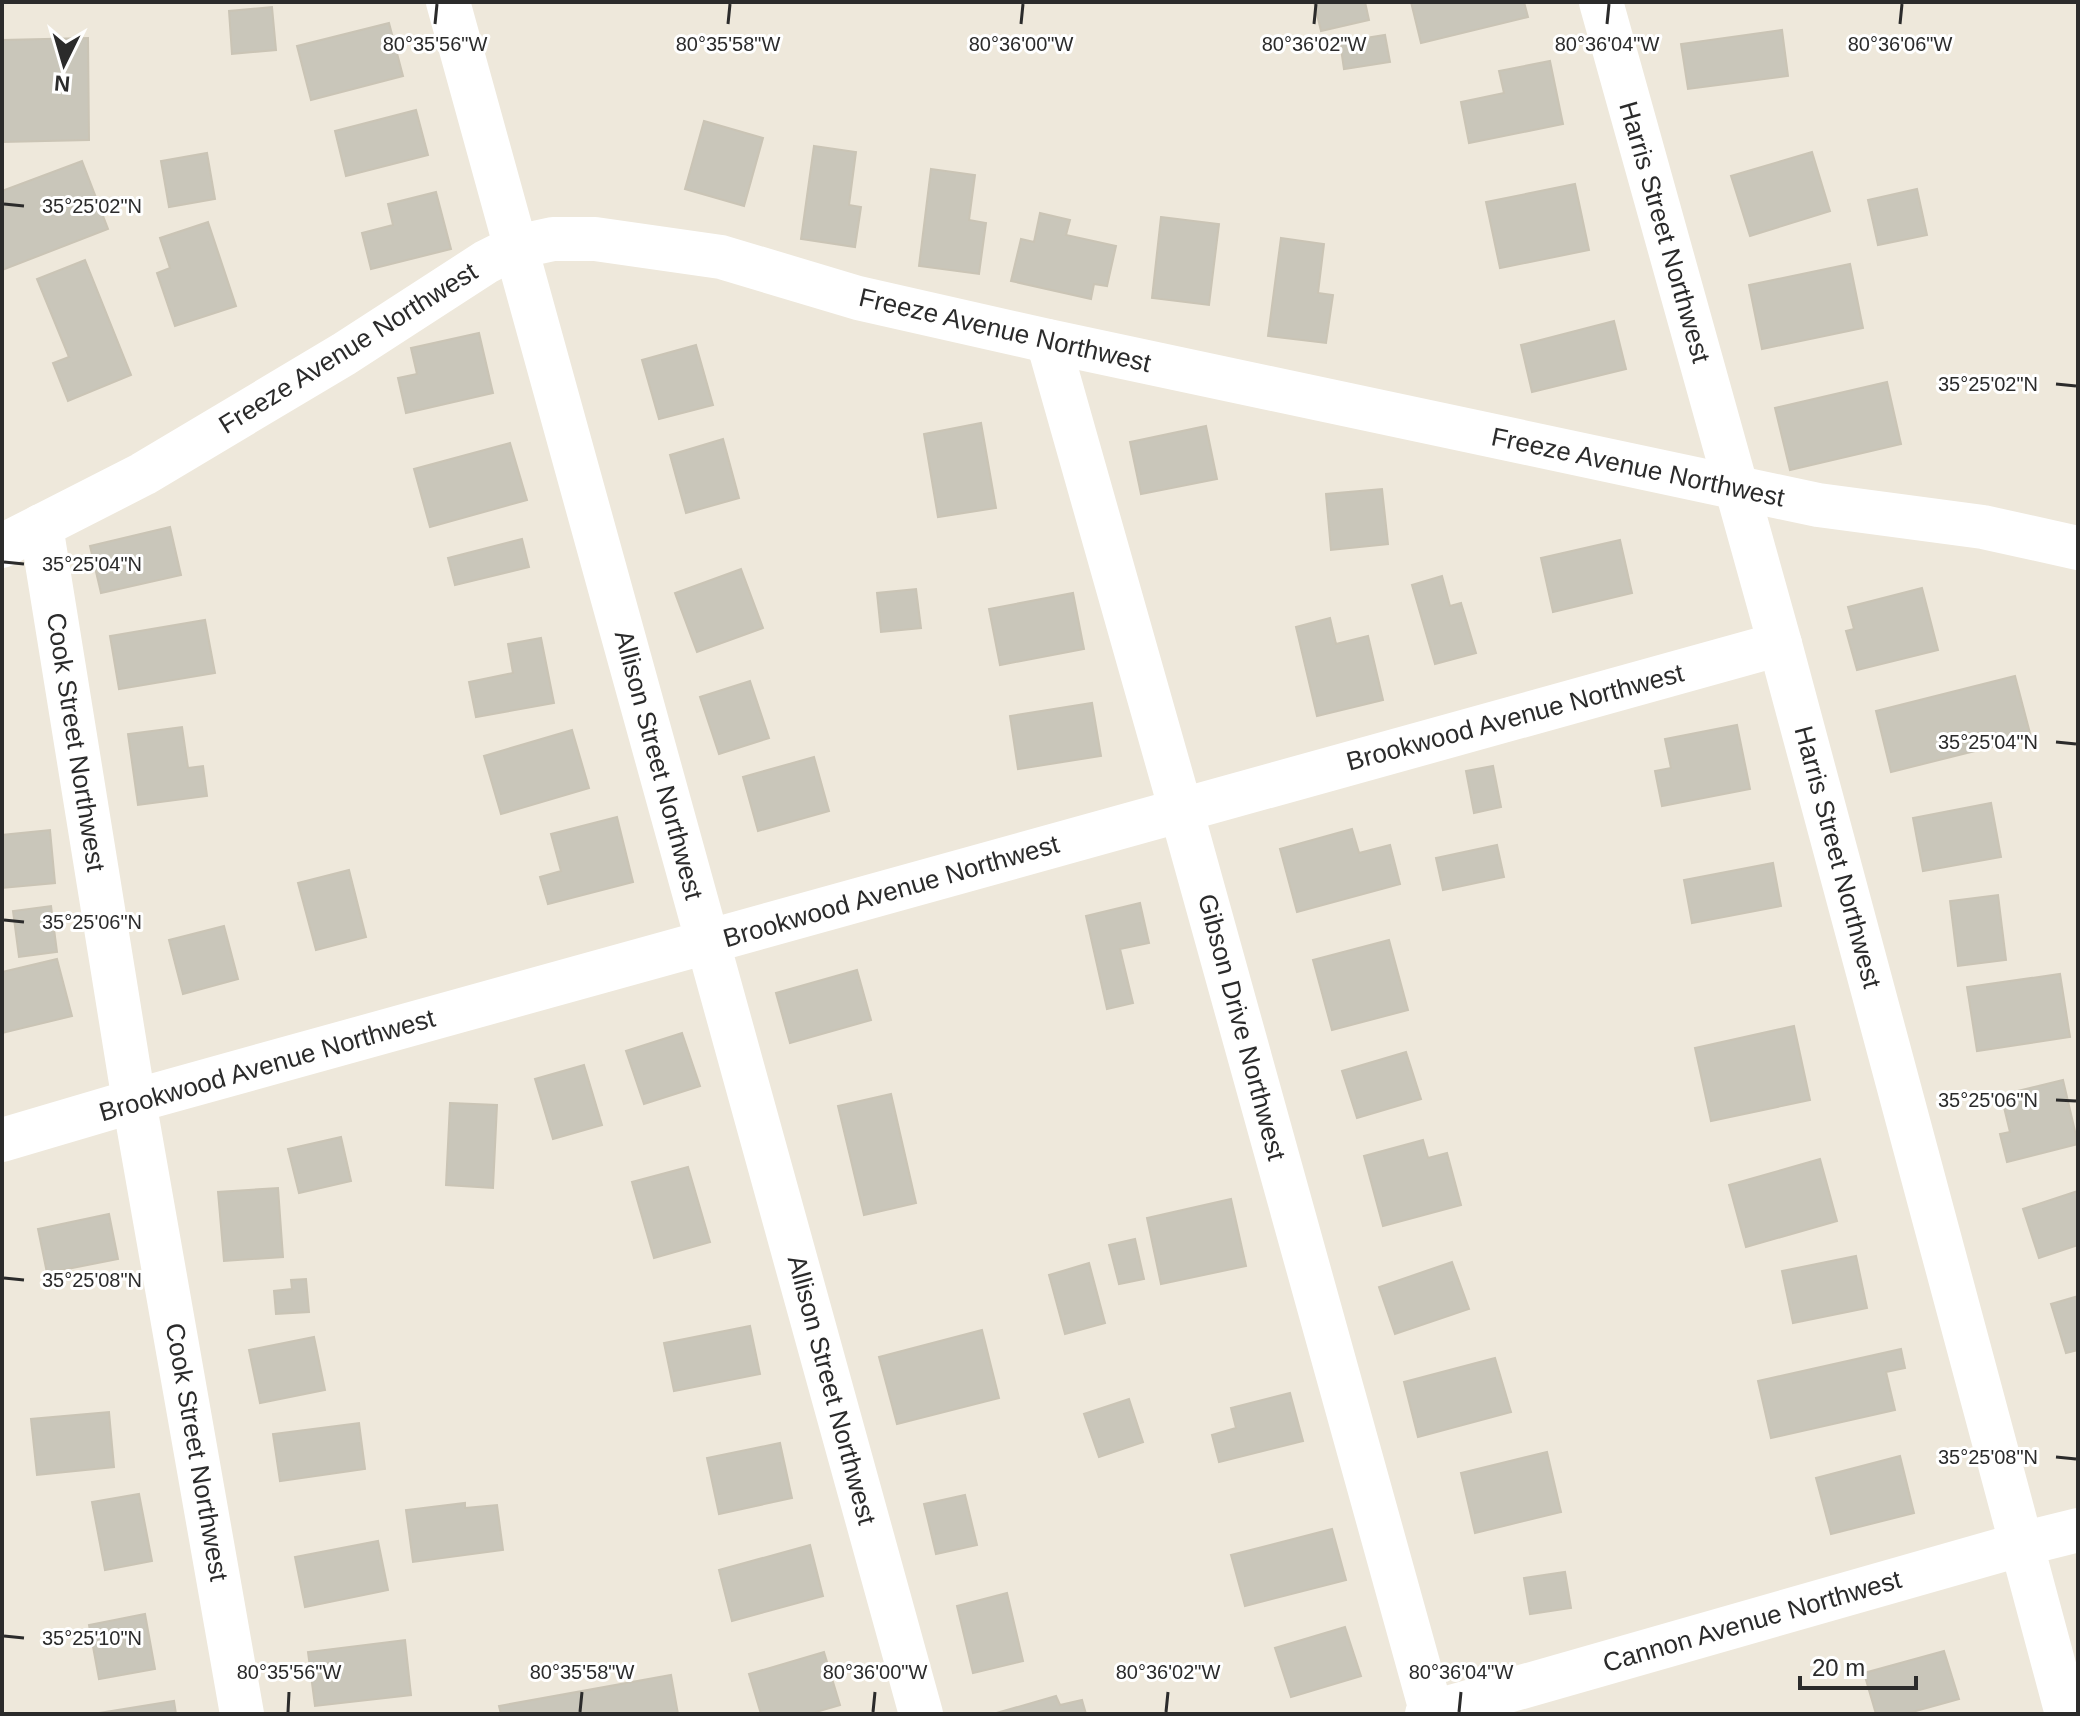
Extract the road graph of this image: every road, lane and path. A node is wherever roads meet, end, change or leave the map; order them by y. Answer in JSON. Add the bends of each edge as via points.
{"nodes":[{"id":1,"x":448,"y":2,"type":"edge"},
{"id":2,"x":1601,"y":2,"type":"edge"},
{"id":3,"x":516,"y":247,"type":"junction"},
{"id":4,"x":1048,"y":341,"type":"junction"},
{"id":5,"x":1737,"y":487,"type":"junction"},
{"id":6,"x":41,"y":526,"type":"junction"},
{"id":7,"x":2,"y":546,"type":"edge"},
{"id":8,"x":2078,"y":548,"type":"edge"},
{"id":9,"x":1780,"y":644,"type":"junction"},
{"id":10,"x":1181,"y":810,"type":"junction"},
{"id":11,"x":708,"y":942,"type":"junction"},
{"id":12,"x":134,"y":1101,"type":"junction"},
{"id":13,"x":2,"y":1140,"type":"edge"},
{"id":14,"x":2078,"y":1530,"type":"edge"},
{"id":15,"x":2022,"y":1544,"type":"junction"},
{"id":16,"x":242,"y":1714,"type":"edge"},
{"id":17,"x":921,"y":1714,"type":"edge"},
{"id":18,"x":1430,"y":1714,"type":"edge"},
{"id":19,"x":2067,"y":1714,"type":"edge"}],
"edges":[{"from":1,"to":3,"type":"street","name":"Allison Street Northwest"},
{"from":2,"to":5,"type":"street","name":"Harris Street Northwest"},
{"from":3,"to":4,"type":"street","name":"Freeze Avenue Northwest","via":[[553,239],[595,239],[721,257],[858,298]]},
{"from":3,"to":6,"type":"street","name":"Freeze Avenue Northwest","via":[[143,474]]},
{"from":3,"to":11,"type":"street","name":"Allison Street Northwest"},
{"from":4,"to":5,"type":"street","name":"Freeze Avenue Northwest"},
{"from":4,"to":10,"type":"street","name":"Gibson Drive Northwest"},
{"from":5,"to":8,"type":"street","name":"Freeze Avenue Northwest"},
{"from":5,"to":9,"type":"street","name":"Harris Street Northwest"},
{"from":6,"to":7,"type":"street","name":"Freeze Avenue Northwest"},
{"from":6,"to":12,"type":"street","name":"Cook Street Northwest"},
{"from":9,"to":10,"type":"street","name":"Brookwood Avenue Northwest"},
{"from":9,"to":15,"type":"street","name":"Harris Street Northwest"},
{"from":10,"to":11,"type":"street","name":"Brookwood Avenue Northwest"},
{"from":10,"to":18,"type":"street","name":"Gibson Drive Northwest"},
{"from":11,"to":12,"type":"street","name":"Brookwood Avenue Northwest"},
{"from":11,"to":17,"type":"street","name":"Allison Street Northwest"},
{"from":12,"to":13,"type":"street","name":"Brookwood Avenue Northwest"},
{"from":12,"to":16,"type":"street","name":"Cook Street Northwest"},
{"from":14,"to":15,"type":"street","name":"Cannon Avenue Northwest"},
{"from":15,"to":18,"type":"street","name":"Cannon Avenue Northwest"},
{"from":15,"to":19,"type":"street","name":"Harris Street Northwest"}]}
